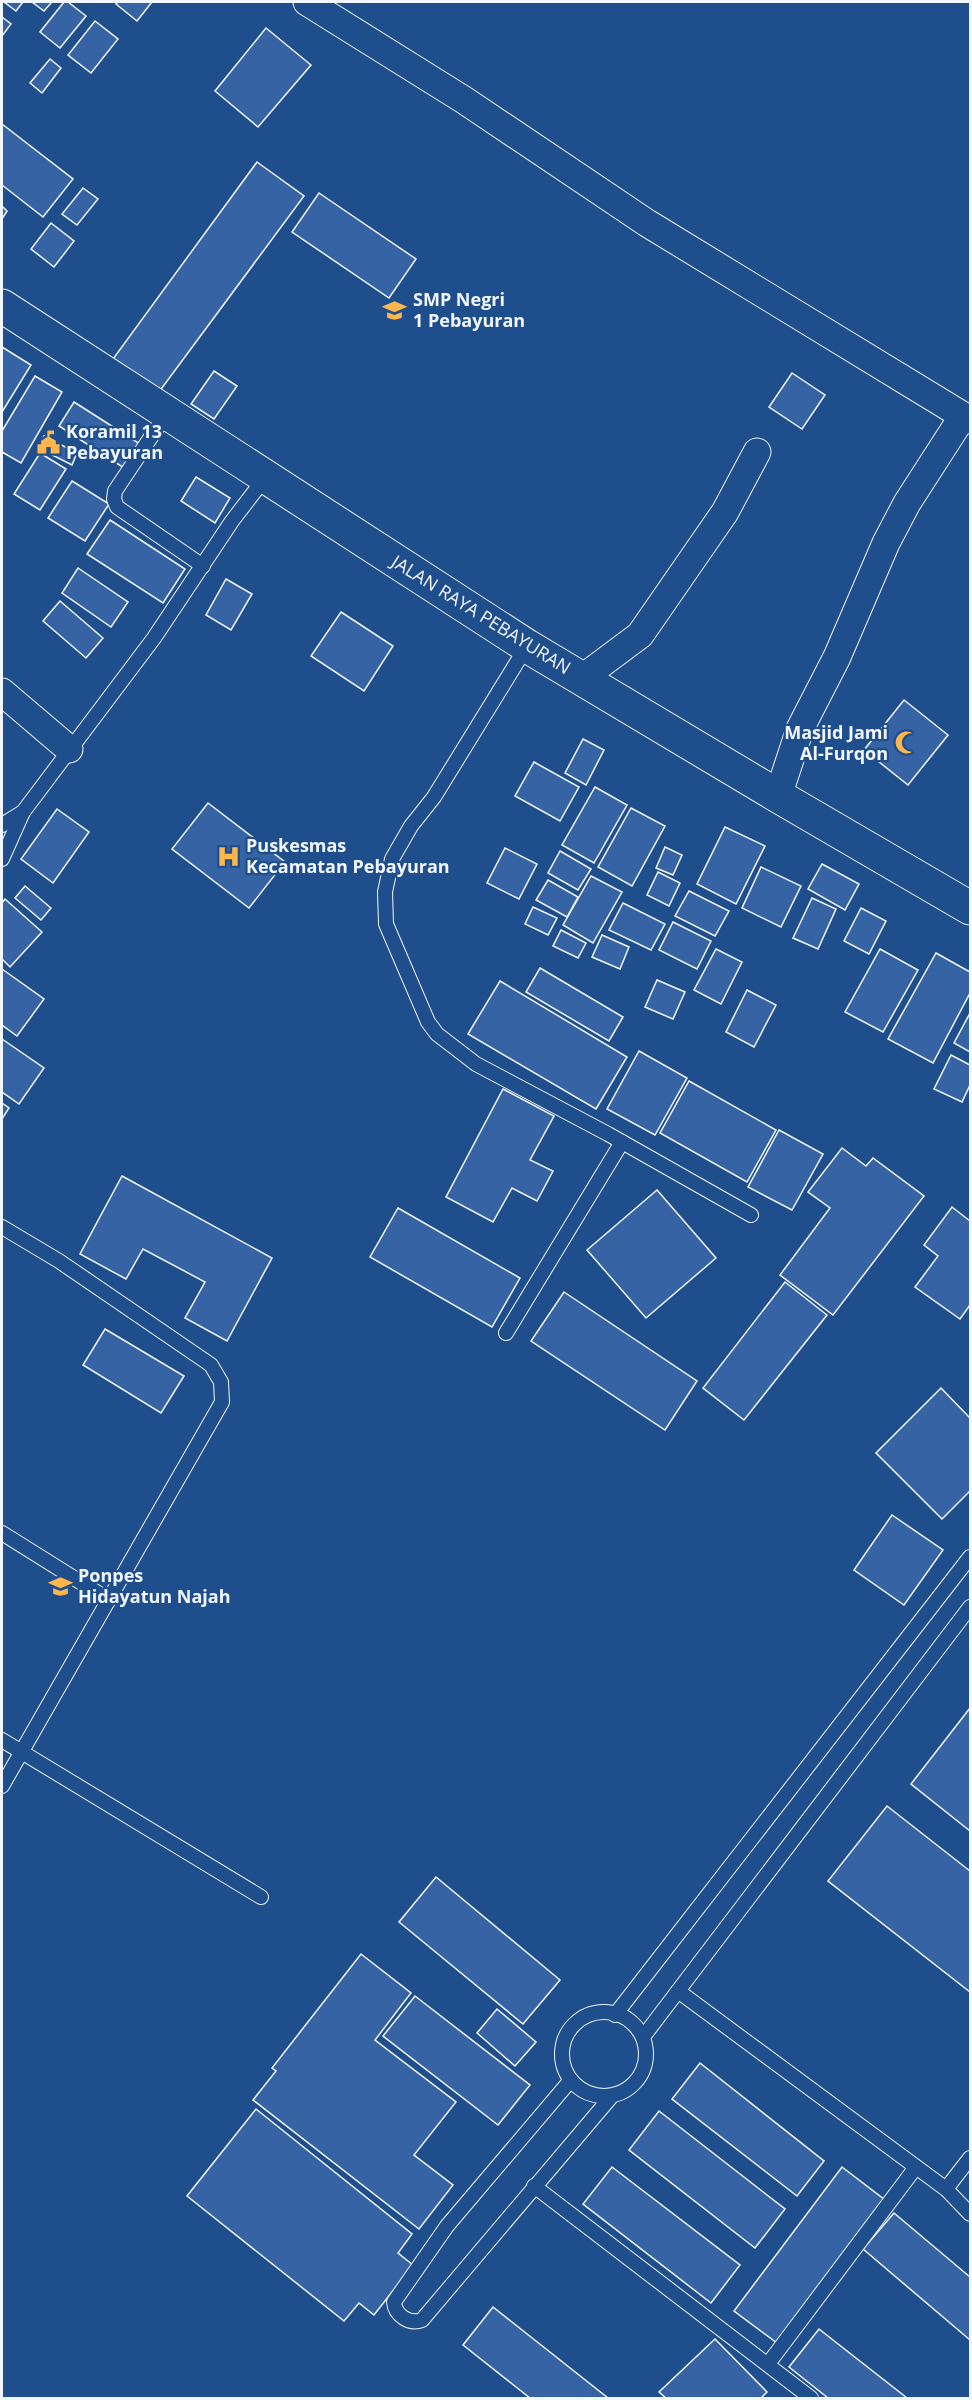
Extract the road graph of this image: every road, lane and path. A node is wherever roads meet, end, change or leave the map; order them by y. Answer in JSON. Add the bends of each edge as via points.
{"nodes":[{"id":1,"x":307,"y":2,"type":"edge"},
{"id":2,"x":2,"y":306,"type":"edge"},
{"id":3,"x":167,"y":413,"type":"junction"},
{"id":4,"x":967,"y":418,"type":"edge"},
{"id":5,"x":757,"y":452,"type":"dead end"},
{"id":6,"x":265,"y":478,"type":"junction"},
{"id":7,"x":202,"y":566,"type":"junction"},
{"id":8,"x":527,"y":646,"type":"junction"},
{"id":9,"x":581,"y":679,"type":"junction"},
{"id":10,"x":2,"y":692,"type":"edge"},
{"id":11,"x":69,"y":749,"type":"junction"},
{"id":12,"x":777,"y":796,"type":"junction"},
{"id":13,"x":22,"y":812,"type":"junction"},
{"id":14,"x":2,"y":825,"type":"edge"},
{"id":15,"x":2,"y":859,"type":"edge"},
{"id":16,"x":970,"y":908,"type":"edge"},
{"id":17,"x":622,"y":1142,"type":"junction"},
{"id":18,"x":751,"y":1215,"type":"dead end"},
{"id":19,"x":2,"y":1227,"type":"edge"},
{"id":20,"x":506,"y":1333,"type":"dead end"},
{"id":21,"x":2,"y":1533,"type":"edge"},
{"id":22,"x":970,"y":1557,"type":"edge"},
{"id":23,"x":109,"y":1600,"type":"junction"},
{"id":24,"x":970,"y":1607,"type":"edge"},
{"id":25,"x":2,"y":1740,"type":"edge"},
{"id":26,"x":22,"y":1752,"type":"junction"},
{"id":27,"x":2,"y":1786,"type":"edge"},
{"id":28,"x":261,"y":1897,"type":"dead end"},
{"id":29,"x":678,"y":1991,"type":"junction"},
{"id":30,"x":615,"y":2015,"type":"junction"},
{"id":31,"x":643,"y":2037,"type":"junction"},
{"id":32,"x":570,"y":2080,"type":"junction"},
{"id":33,"x":611,"y":2097,"type":"junction"},
{"id":34,"x":970,"y":2158,"type":"edge"},
{"id":35,"x":916,"y":2167,"type":"junction"},
{"id":36,"x":534,"y":2186,"type":"junction"},
{"id":37,"x":946,"y":2189,"type":"junction"},
{"id":38,"x":970,"y":2214,"type":"edge"},
{"id":39,"x":768,"y":2364,"type":"junction"},
{"id":40,"x":811,"y":2398,"type":"edge"}],
"edges":[{"from":1,"to":4,"type":"street","via":[[464,100],[646,223]]},
{"from":2,"to":3,"type":"main road","name":"JALAN RAYA PEBAYURAN"},
{"from":3,"to":6,"type":"main road","name":"JALAN RAYA PEBAYURAN"},
{"from":3,"to":7,"type":"lane","via":[[115,491],[114,499],[117,507]]},
{"from":4,"to":12,"type":"street","via":[[907,503],[886,543],[837,657],[800,729]]},
{"from":5,"to":9,"type":"street","via":[[724,512],[640,635]]},
{"from":6,"to":7,"type":"lane"},
{"from":6,"to":8,"type":"main road","name":"JALAN RAYA PEBAYURAN"},
{"from":7,"to":11,"type":"lane","via":[[154,638]]},
{"from":8,"to":9,"type":"main road","name":"JALAN RAYA PEBAYURAN"},
{"from":8,"to":17,"type":"lane","via":[[392,859],[386,924],[436,1034],[476,1064]]},
{"from":9,"to":12,"type":"main road","name":"JALAN RAYA PEBAYURAN"},
{"from":10,"to":11,"type":"street"},
{"from":11,"to":13,"type":"lane"},
{"from":12,"to":16,"type":"main road","name":"JALAN RAYA PEBAYURAN"},
{"from":13,"to":14,"type":"lane"},
{"from":13,"to":15,"type":"lane"},
{"from":17,"to":18,"type":"lane"},
{"from":17,"to":20,"type":"lane"},
{"from":19,"to":23,"type":"lane","via":[[59,1261],[211,1365],[221,1382],[222,1402]]},
{"from":21,"to":23,"type":"lane"},
{"from":22,"to":30,"type":"lane"},
{"from":23,"to":26,"type":"lane"},
{"from":24,"to":29,"type":"lane"},
{"from":25,"to":26,"type":"lane"},
{"from":26,"to":27,"type":"lane"},
{"from":26,"to":28,"type":"lane"},
{"from":29,"to":31,"type":"lane"},
{"from":29,"to":35,"type":"lane"},
{"from":30,"to":31,"type":"lane","via":[[636,2026]]},
{"from":30,"to":32,"type":"lane","via":[[598,2012],[572,2025],[561,2053]]},
{"from":31,"to":33,"type":"lane","via":[[645,2065],[638,2080]]},
{"from":32,"to":33,"type":"lane","via":[[588,2093]]},
{"from":32,"to":36,"type":"lane","via":[[447,2226],[394,2302],[399,2314],[411,2321],[422,2320]]},
{"from":33,"to":36,"type":"lane"},
{"from":34,"to":37,"type":"lane"},
{"from":35,"to":37,"type":"lane"},
{"from":35,"to":39,"type":"lane"},
{"from":36,"to":39,"type":"lane"},
{"from":37,"to":38,"type":"lane"},
{"from":39,"to":40,"type":"lane"}]}
